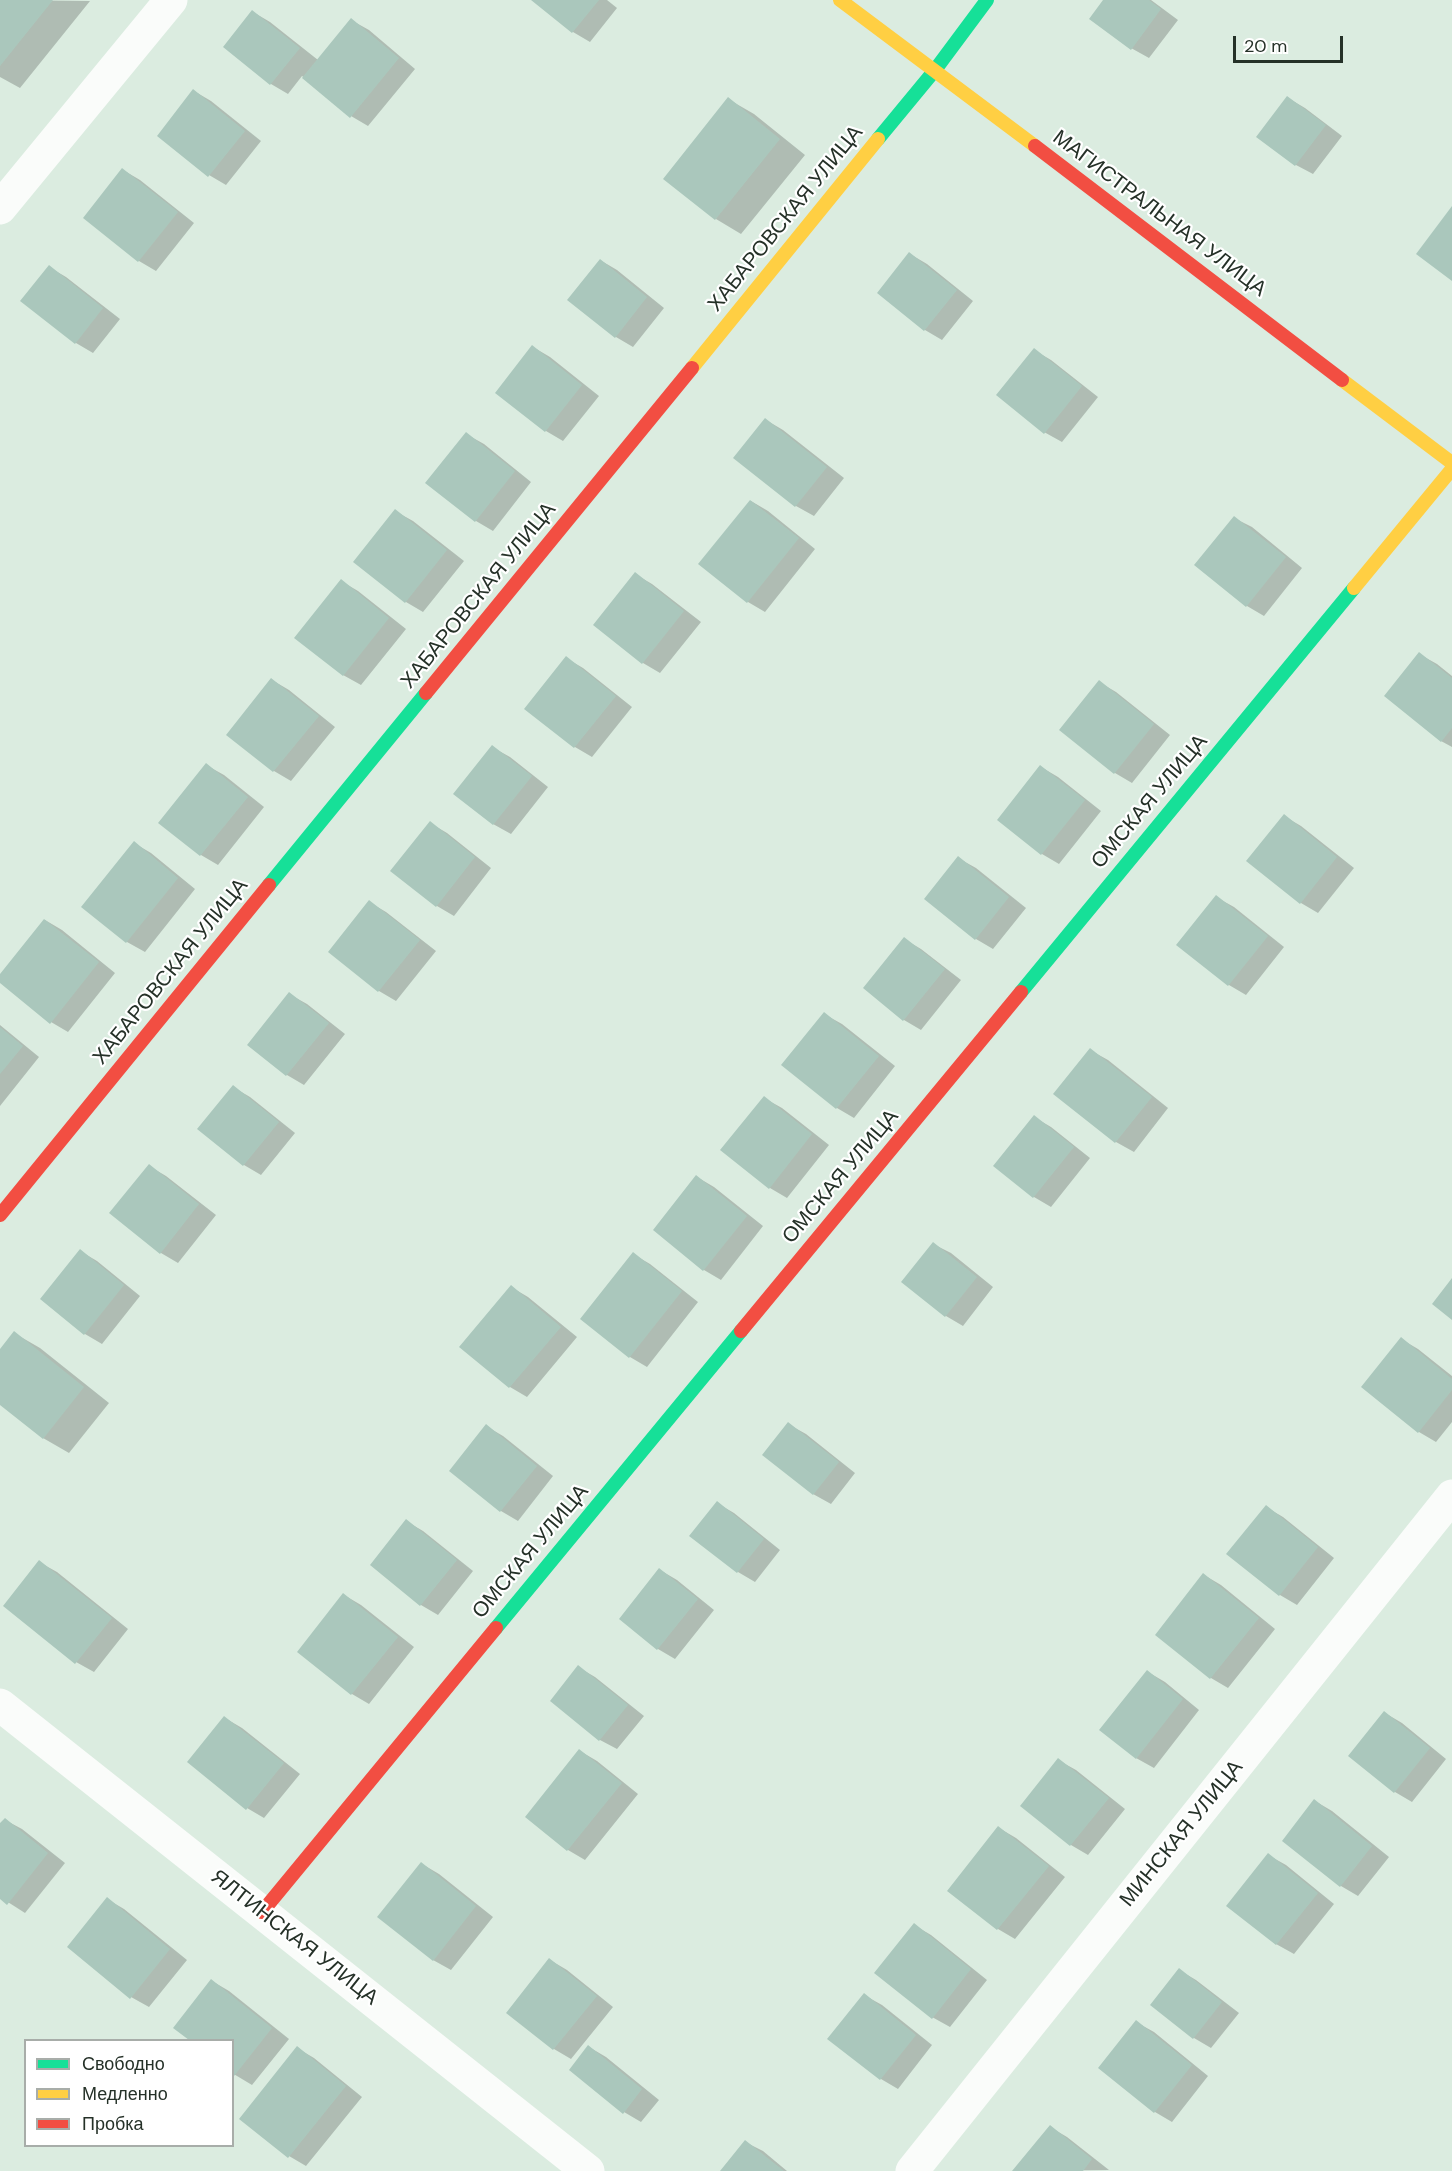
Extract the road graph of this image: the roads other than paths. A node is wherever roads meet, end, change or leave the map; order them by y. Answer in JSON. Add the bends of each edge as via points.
{"nodes":[{"id":1,"x":171,"y":0,"type":"edge"},
{"id":2,"x":840,"y":0,"type":"edge"},
{"id":3,"x":987,"y":0,"type":"edge"},
{"id":4,"x":935,"y":70,"type":"junction"},
{"id":5,"x":0,"y":208,"type":"edge"},
{"id":6,"x":1452,"y":463,"type":"edge"},
{"id":7,"x":1452,"y":469,"type":"edge"},
{"id":8,"x":0,"y":1215,"type":"edge"},
{"id":9,"x":1452,"y":1496,"type":"edge"},
{"id":10,"x":0,"y":1706,"type":"edge"},
{"id":11,"x":262,"y":1912,"type":"junction"},
{"id":12,"x":588,"y":2171,"type":"edge"},
{"id":13,"x":912,"y":2171,"type":"edge"}],
"edges":[{"from":1,"to":5,"type":"street"},
{"from":2,"to":4,"type":"street","name":"МАГИСТРАЛЬНАЯ УЛИЦА"},
{"from":3,"to":4,"type":"street","name":"ХАБАРОВСКАЯ УЛИЦА"},
{"from":4,"to":6,"type":"street","name":"МАГИСТРАЛЬНАЯ УЛИЦА"},
{"from":4,"to":8,"type":"street","name":"ХАБАРОВСКАЯ УЛИЦА"},
{"from":7,"to":11,"type":"street","name":"ОМСКАЯ УЛИЦА"},
{"from":9,"to":13,"type":"street","name":"МИНСКАЯ УЛИЦА"},
{"from":10,"to":11,"type":"street","name":"ЯЛТИНСКАЯ УЛИЦА"},
{"from":11,"to":12,"type":"street","name":"ЯЛТИНСКАЯ УЛИЦА"}]}
